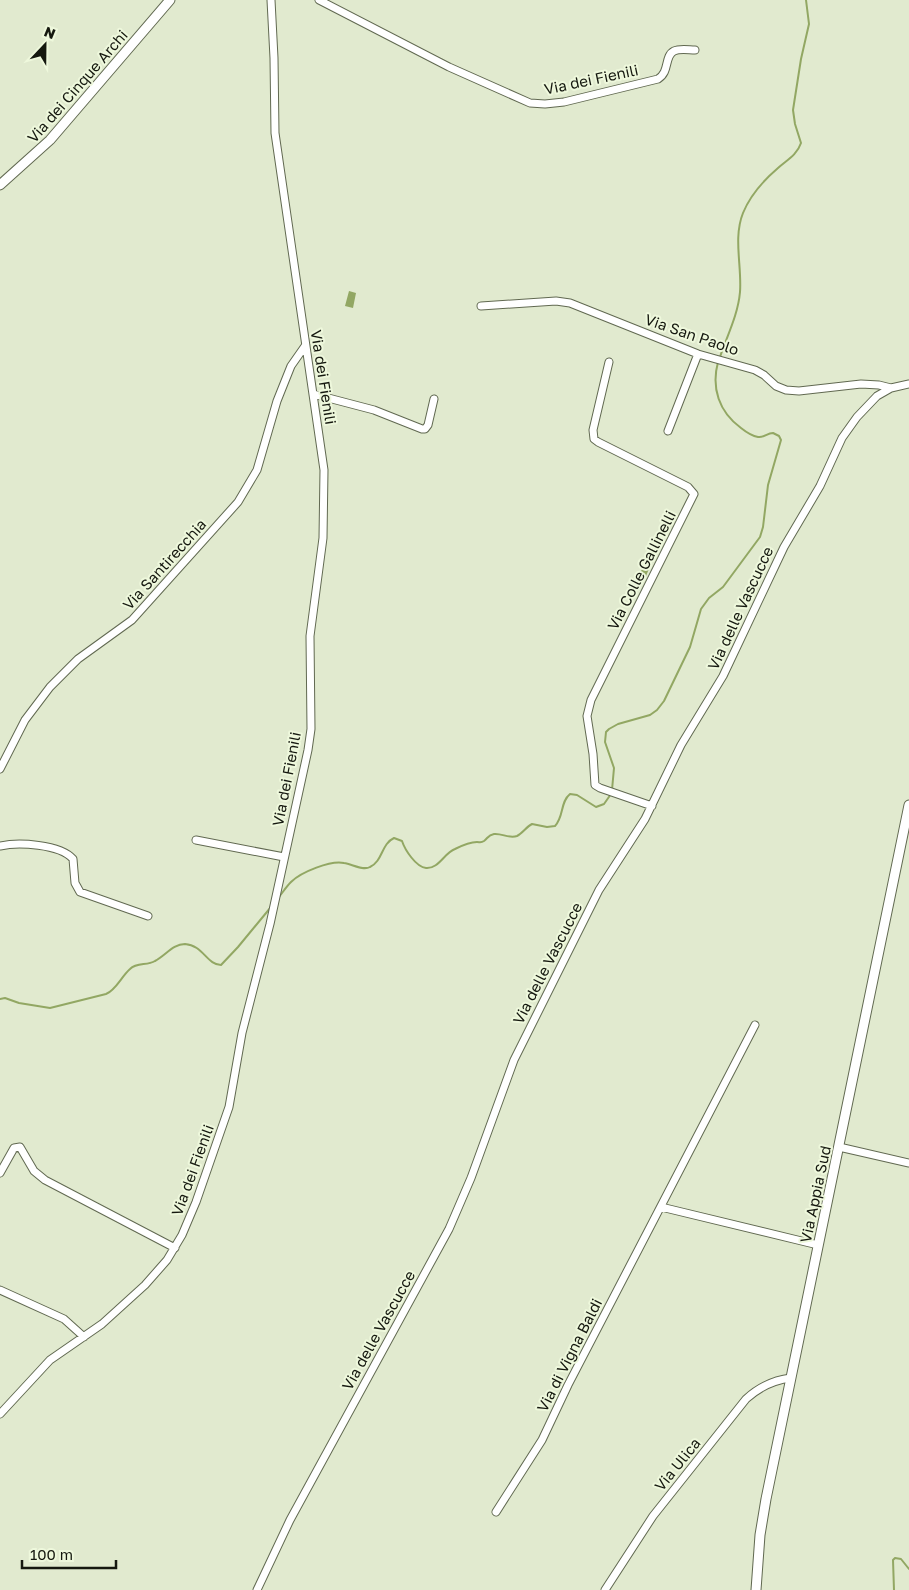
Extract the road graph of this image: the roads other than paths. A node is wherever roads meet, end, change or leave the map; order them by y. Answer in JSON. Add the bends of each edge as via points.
{"nodes":[{"id":1,"x":170,"y":0,"type":"edge"},
{"id":2,"x":271,"y":0,"type":"edge"},
{"id":3,"x":319,"y":0,"type":"edge"},
{"id":4,"x":695,"y":50,"type":"dead end"},
{"id":5,"x":0,"y":185,"type":"edge"},
{"id":6,"x":481,"y":306,"type":"dead end"},
{"id":7,"x":305,"y":346,"type":"junction"},
{"id":8,"x":698,"y":354,"type":"junction"},
{"id":9,"x":609,"y":362,"type":"dead end"},
{"id":10,"x":909,"y":384,"type":"edge"},
{"id":11,"x":892,"y":388,"type":"junction"},
{"id":12,"x":313,"y":394,"type":"junction"},
{"id":13,"x":434,"y":399,"type":"dead end"},
{"id":14,"x":668,"y":431,"type":"dead end"},
{"id":15,"x":0,"y":769,"type":"edge"},
{"id":16,"x":909,"y":805,"type":"edge"},
{"id":17,"x":652,"y":806,"type":"junction"},
{"id":18,"x":196,"y":840,"type":"dead end"},
{"id":19,"x":0,"y":846,"type":"edge"},
{"id":20,"x":284,"y":857,"type":"junction"},
{"id":21,"x":148,"y":916,"type":"dead end"},
{"id":22,"x":754,"y":1025,"type":"dead end"},
{"id":23,"x":839,"y":1147,"type":"junction"},
{"id":24,"x":909,"y":1162,"type":"edge"},
{"id":25,"x":0,"y":1173,"type":"edge"},
{"id":26,"x":660,"y":1207,"type":"junction"},
{"id":27,"x":818,"y":1245,"type":"junction"},
{"id":28,"x":175,"y":1248,"type":"junction"},
{"id":29,"x":0,"y":1290,"type":"edge"},
{"id":30,"x":84,"y":1337,"type":"junction"},
{"id":31,"x":791,"y":1378,"type":"junction"},
{"id":32,"x":0,"y":1414,"type":"edge"},
{"id":33,"x":496,"y":1512,"type":"dead end"},
{"id":34,"x":257,"y":1590,"type":"edge"},
{"id":35,"x":605,"y":1590,"type":"edge"},
{"id":36,"x":756,"y":1590,"type":"edge"}],
"edges":[{"from":1,"to":5,"type":"main road","name":"Via dei Cinque Archi","via":[[50,140]]},
{"from":2,"to":7,"type":"street","name":"Via dei Fienili","via":[[274,127]]},
{"from":3,"to":4,"type":"street","name":"Via dei Fienili","via":[[457,70],[520,100],[536,104],[564,102],[658,79],[664,74],[672,52]]},
{"from":6,"to":8,"type":"street","name":"Via San Paolo","via":[[570,303]]},
{"from":7,"to":12,"type":"street","name":"Via dei Fienili"},
{"from":7,"to":15,"type":"street","name":"Via Santirecchia","via":[[293,361],[256,473],[238,502],[132,620],[78,659],[50,687],[25,720]]},
{"from":8,"to":11,"type":"street","name":"Via San Paolo","via":[[760,372],[786,390],[861,384]]},
{"from":8,"to":14,"type":"street"},
{"from":9,"to":17,"type":"street","name":"Via Colle Gallinelli","via":[[593,430],[594,439],[690,488],[694,496],[589,705],[587,716],[596,786]]},
{"from":10,"to":11,"type":"street","name":"Via delle Vascucce"},
{"from":11,"to":17,"type":"street","name":"Via delle Vascucce","via":[[872,401],[844,436],[820,486],[786,542],[723,676],[681,745]]},
{"from":12,"to":13,"type":"street","via":[[368,409],[422,429],[428,425]]},
{"from":12,"to":20,"type":"street","name":"Via dei Fienili","via":[[325,484],[322,541],[310,636],[310,739]]},
{"from":16,"to":23,"type":"main road","name":"Via Appia Sud"},
{"from":17,"to":34,"type":"street","name":"Via delle Vascucce","via":[[599,890],[520,1048],[474,1170],[444,1237],[303,1494]]},
{"from":18,"to":20,"type":"street"},
{"from":19,"to":21,"type":"street","via":[[22,844],[64,852],[73,860],[75,883],[80,892]]},
{"from":20,"to":28,"type":"street","name":"Via dei Fienili","via":[[241,1040],[228,1112],[193,1210]]},
{"from":22,"to":26,"type":"street","name":"Via di Vigna Baldi"},
{"from":23,"to":24,"type":"street"},
{"from":23,"to":27,"type":"main road","name":"Via Appia Sud"},
{"from":25,"to":28,"type":"street","via":[[14,1148],[20,1147],[34,1171],[48,1181]]},
{"from":26,"to":27,"type":"street"},
{"from":26,"to":33,"type":"street","name":"Via di Vigna Baldi","via":[[542,1440]]},
{"from":27,"to":31,"type":"main road","name":"Via Appia Sud"},
{"from":28,"to":30,"type":"street","name":"Via dei Fienili","via":[[150,1280]]},
{"from":29,"to":30,"type":"street","via":[[64,1319]]},
{"from":30,"to":32,"type":"street","name":"Via dei Fienili","via":[[47,1362]]},
{"from":31,"to":35,"type":"street","name":"Via Ulica","via":[[761,1388],[746,1400],[653,1516]]},
{"from":31,"to":36,"type":"main road","name":"Via Appia Sud","via":[[763,1516]]}]}
